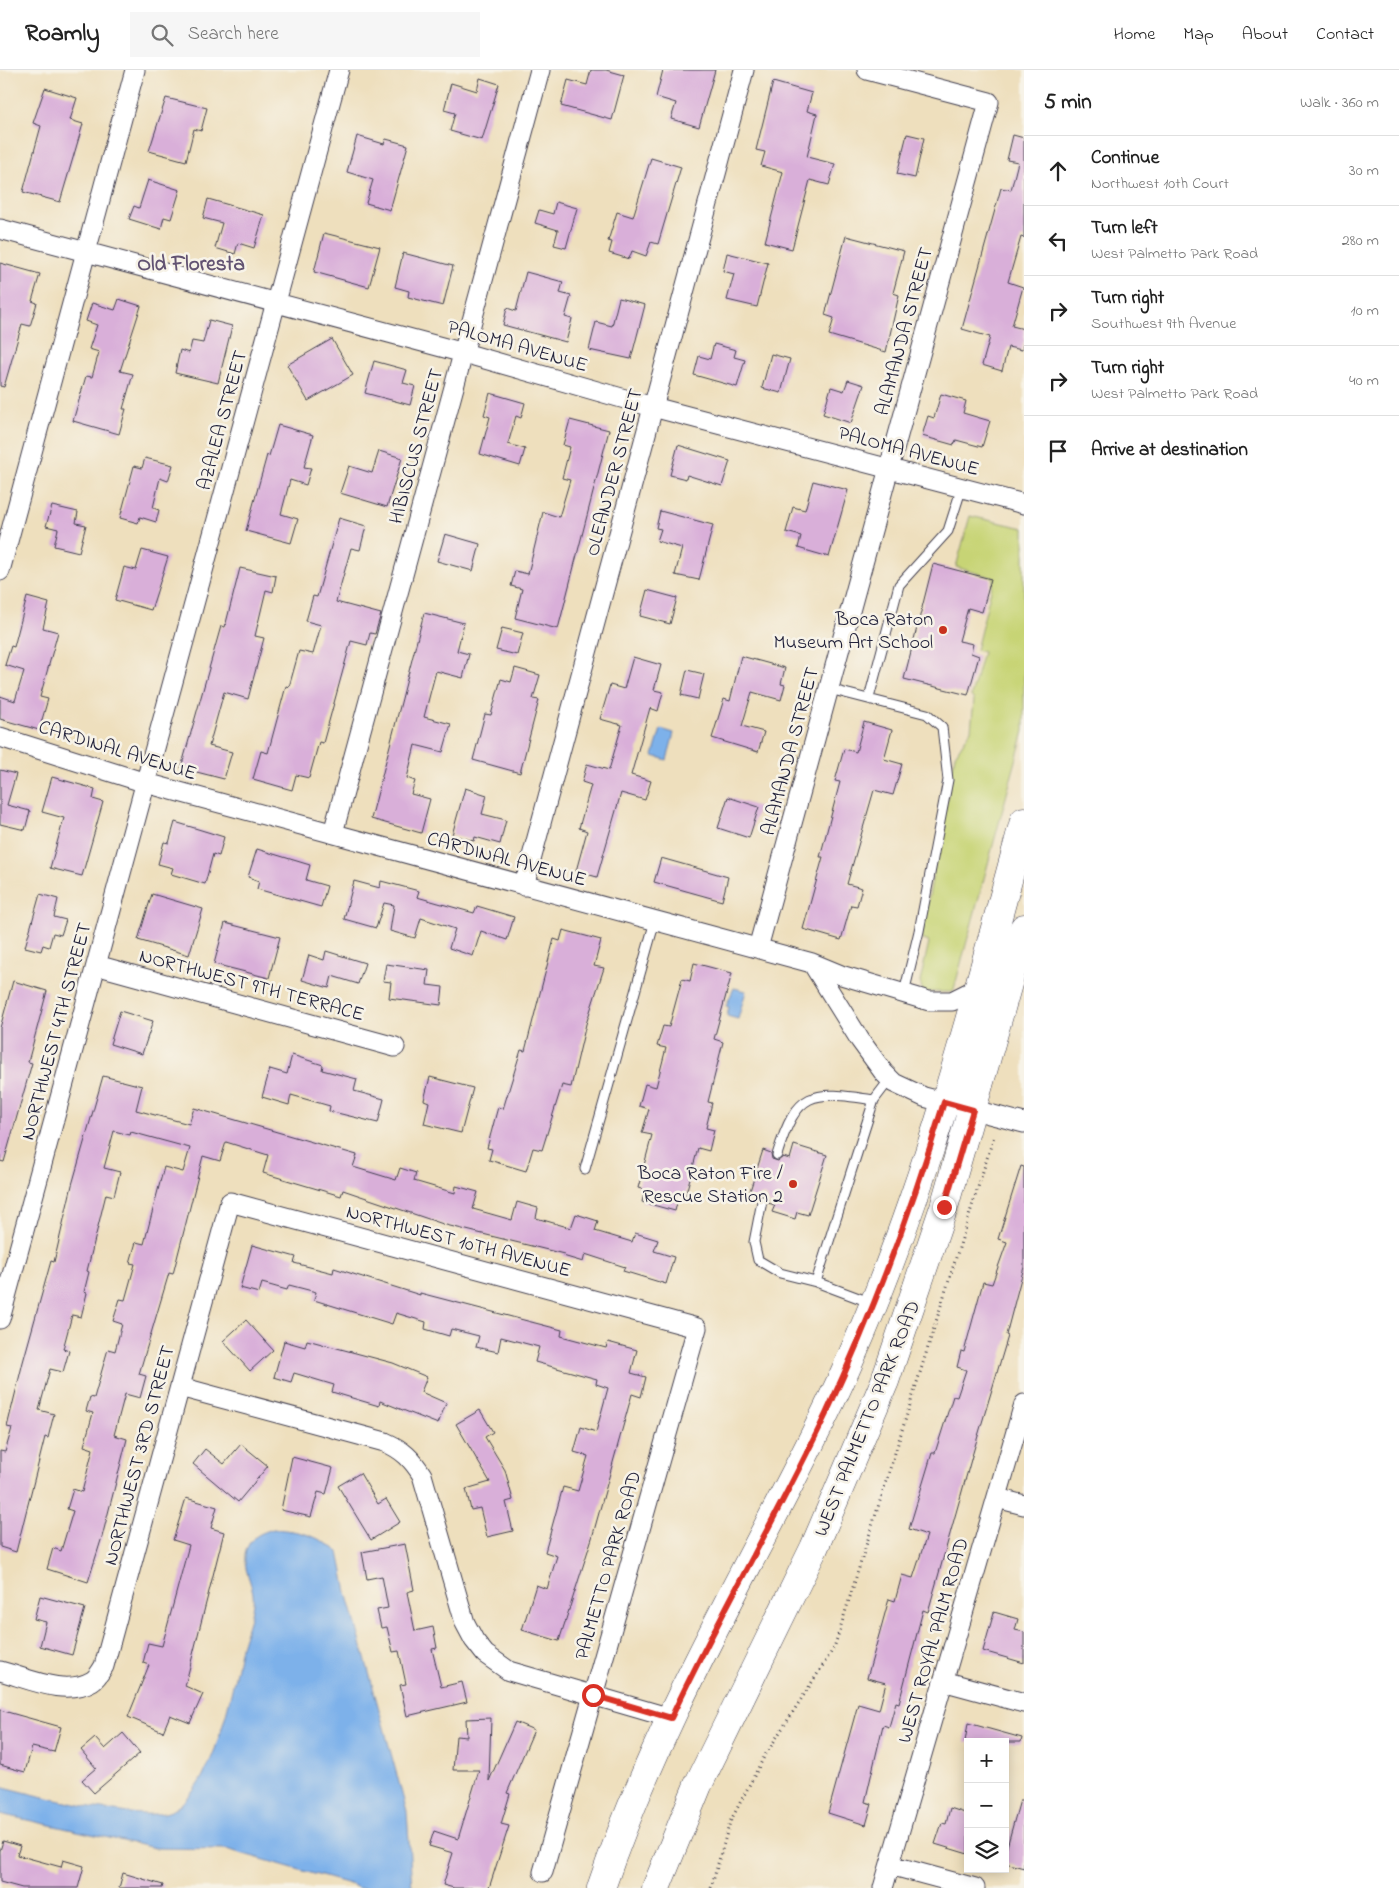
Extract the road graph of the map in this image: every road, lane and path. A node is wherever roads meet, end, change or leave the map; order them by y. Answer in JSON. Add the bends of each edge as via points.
{"nodes":[{"id":1,"x":135,"y":70,"type":"edge"},
{"id":2,"x":339,"y":70,"type":"edge"},
{"id":3,"x":540,"y":70,"type":"edge"},
{"id":4,"x":744,"y":70,"type":"edge"},
{"id":5,"x":867,"y":70,"type":"edge"},
{"id":6,"x":0,"y":229,"type":"edge"},
{"id":7,"x":86,"y":252,"type":"junction"},
{"id":8,"x":276,"y":302,"type":"junction"},
{"id":9,"x":464,"y":353,"type":"junction"},
{"id":10,"x":653,"y":408,"type":"junction"},
{"id":11,"x":890,"y":467,"type":"junction"},
{"id":12,"x":962,"y":486,"type":"junction"},
{"id":13,"x":1024,"y":504,"type":"edge"},
{"id":14,"x":0,"y":571,"type":"edge"},
{"id":15,"x":829,"y":689,"type":"junction"},
{"id":16,"x":869,"y":698,"type":"junction"},
{"id":17,"x":0,"y":737,"type":"edge"},
{"id":18,"x":146,"y":783,"type":"junction"},
{"id":19,"x":1024,"y":821,"type":"edge"},
{"id":20,"x":333,"y":833,"type":"junction"},
{"id":21,"x":524,"y":886,"type":"junction"},
{"id":22,"x":1011,"y":916,"type":"edge"},
{"id":23,"x":655,"y":920,"type":"junction"},
{"id":24,"x":1024,"y":928,"type":"edge"},
{"id":25,"x":758,"y":948,"type":"junction"},
{"id":26,"x":812,"y":963,"type":"junction"},
{"id":27,"x":96,"y":965,"type":"junction"},
{"id":28,"x":978,"y":988,"type":"junction"},
{"id":29,"x":904,"y":993,"type":"junction"},
{"id":30,"x":396,"y":1046,"type":"dead end"},
{"id":31,"x":890,"y":1079,"type":"junction"},
{"id":32,"x":874,"y":1100,"type":"junction"},
{"id":33,"x":944,"y":1102,"type":"junction"},
{"id":34,"x":973,"y":1110,"type":"junction"},
{"id":35,"x":1024,"y":1123,"type":"edge"},
{"id":36,"x":994,"y":1136,"type":"dead end"},
{"id":37,"x":777,"y":1155,"type":"dead end"},
{"id":38,"x":585,"y":1170,"type":"dead end"},
{"id":39,"x":762,"y":1202,"type":"dead end"},
{"id":40,"x":225,"y":1222,"type":"joint"},
{"id":41,"x":816,"y":1282,"type":"junction"},
{"id":42,"x":874,"y":1304,"type":"junction"},
{"id":43,"x":0,"y":1319,"type":"edge"},
{"id":44,"x":697,"y":1328,"type":"joint"},
{"id":45,"x":180,"y":1387,"type":"junction"},
{"id":46,"x":1024,"y":1404,"type":"edge"},
{"id":47,"x":997,"y":1498,"type":"junction"},
{"id":48,"x":1024,"y":1505,"type":"edge"},
{"id":49,"x":0,"y":1671,"type":"edge"},
{"id":50,"x":943,"y":1681,"type":"junction"},
{"id":51,"x":593,"y":1695,"type":"junction"},
{"id":52,"x":1024,"y":1703,"type":"edge"},
{"id":53,"x":671,"y":1718,"type":"junction"},
{"id":54,"x":890,"y":1866,"type":"junction"},
{"id":55,"x":543,"y":1872,"type":"dead end"},
{"id":56,"x":600,"y":1888,"type":"edge"},
{"id":57,"x":656,"y":1888,"type":"edge"},
{"id":58,"x":710,"y":1888,"type":"edge"},
{"id":59,"x":883,"y":1888,"type":"edge"},
{"id":60,"x":975,"y":1888,"type":"edge"}],
"edges":[{"from":1,"to":7,"type":"street"},
{"from":2,"to":8,"type":"street","name":"AZALEA STREET"},
{"from":3,"to":9,"type":"street","name":"HIBISCUS STREET"},
{"from":4,"to":10,"type":"street","name":"OLEANDER STREET"},
{"from":5,"to":11,"type":"street","name":"ALAMANDA STREET","via":[[989,102]]},
{"from":6,"to":7,"type":"street","name":"PALOMA AVENUE"},
{"from":7,"to":8,"type":"street","name":"PALOMA AVENUE"},
{"from":7,"to":14,"type":"street"},
{"from":8,"to":9,"type":"street","name":"PALOMA AVENUE"},
{"from":8,"to":18,"type":"street","name":"AZALEA STREET"},
{"from":9,"to":10,"type":"street","name":"PALOMA AVENUE"},
{"from":9,"to":20,"type":"street","name":"HIBISCUS STREET"},
{"from":10,"to":11,"type":"street","name":"PALOMA AVENUE"},
{"from":10,"to":21,"type":"street","name":"OLEANDER STREET"},
{"from":11,"to":12,"type":"street","name":"PALOMA AVENUE"},
{"from":11,"to":15,"type":"street","name":"ALAMANDA STREET"},
{"from":12,"to":13,"type":"street","name":"PALOMA AVENUE"},
{"from":12,"to":16,"type":"lane","via":[[948,532],[899,585]]},
{"from":15,"to":16,"type":"lane"},
{"from":15,"to":25,"type":"street","name":"ALAMANDA STREET"},
{"from":16,"to":29,"type":"lane","via":[[927,714],[942,727],[948,780]]},
{"from":17,"to":18,"type":"street","name":"CARDINAL AVENUE"},
{"from":18,"to":20,"type":"street","name":"CARDINAL AVENUE"},
{"from":18,"to":27,"type":"street","name":"NORTHWEST 4TH STREET"},
{"from":19,"to":22,"type":"main road","name":"WEST PALMETTO PARK ROAD"},
{"from":20,"to":21,"type":"street","name":"CARDINAL AVENUE"},
{"from":21,"to":23,"type":"street","name":"CARDINAL AVENUE"},
{"from":22,"to":28,"type":"main road","name":"WEST PALMETTO PARK ROAD"},
{"from":23,"to":25,"type":"street","name":"CARDINAL AVENUE"},
{"from":23,"to":38,"type":"lane"},
{"from":24,"to":34,"type":"main road","name":"WEST PALMETTO PARK ROAD"},
{"from":25,"to":26,"type":"street","name":"CARDINAL AVENUE"},
{"from":26,"to":29,"type":"street","name":"CARDINAL AVENUE"},
{"from":26,"to":31,"type":"street","via":[[860,1040]]},
{"from":27,"to":30,"type":"street","name":"NORTHWEST 9TH TERRACE"},
{"from":27,"to":43,"type":"street","name":"NORTHWEST 4TH STREET"},
{"from":28,"to":29,"type":"street","name":"CARDINAL AVENUE","via":[[952,1001],[940,1002]]},
{"from":28,"to":33,"type":"main road","name":"WEST PALMETTO PARK ROAD"},
{"from":31,"to":32,"type":"lane"},
{"from":31,"to":33,"type":"street","via":[[911,1092]]},
{"from":32,"to":37,"type":"lane","via":[[819,1095],[798,1105],[785,1129]]},
{"from":32,"to":41,"type":"lane"},
{"from":33,"to":34,"type":"street"},
{"from":33,"to":42,"type":"main road","name":"WEST PALMETTO PARK ROAD","via":[[915,1196]]},
{"from":34,"to":35,"type":"street"},
{"from":34,"to":57,"type":"main road","name":"WEST PALMETTO PARK ROAD","via":[[924,1269],[885,1381],[814,1548],[698,1785]]},
{"from":36,"to":58,"type":"path","via":[[834,1648],[764,1757],[730,1822]]},
{"from":39,"to":41,"type":"lane","via":[[754,1242],[758,1260],[780,1272]]},
{"from":40,"to":44,"type":"street","name":"NORTHWEST 10TH AVENUE","via":[[230,1202]]},
{"from":40,"to":45,"type":"street","name":"NORTHWEST 3RD STREET"},
{"from":41,"to":42,"type":"lane"},
{"from":42,"to":53,"type":"main road","name":"WEST PALMETTO PARK ROAD","via":[[825,1416]]},
{"from":44,"to":51,"type":"street","name":"PALMETTO PARK ROAD"},
{"from":45,"to":49,"type":"street","name":"NORTHWEST 3RD STREET","via":[[104,1666],[94,1680],[78,1687],[60,1687]]},
{"from":45,"to":51,"type":"street","via":[[399,1448],[413,1460],[422,1475],[466,1623],[474,1640],[496,1664],[509,1671]]},
{"from":46,"to":47,"type":"street","name":"WEST ROYAL PALM ROAD"},
{"from":47,"to":48,"type":"street"},
{"from":47,"to":50,"type":"street","name":"WEST ROYAL PALM ROAD"},
{"from":50,"to":52,"type":"street"},
{"from":50,"to":54,"type":"street","name":"WEST ROYAL PALM ROAD"},
{"from":51,"to":53,"type":"street"},
{"from":51,"to":55,"type":"street","name":"PALMETTO PARK ROAD"},
{"from":53,"to":56,"type":"main road","name":"WEST PALMETTO PARK ROAD"},
{"from":54,"to":59,"type":"street","name":"WEST ROYAL PALM ROAD"},
{"from":54,"to":60,"type":"street"}]}
